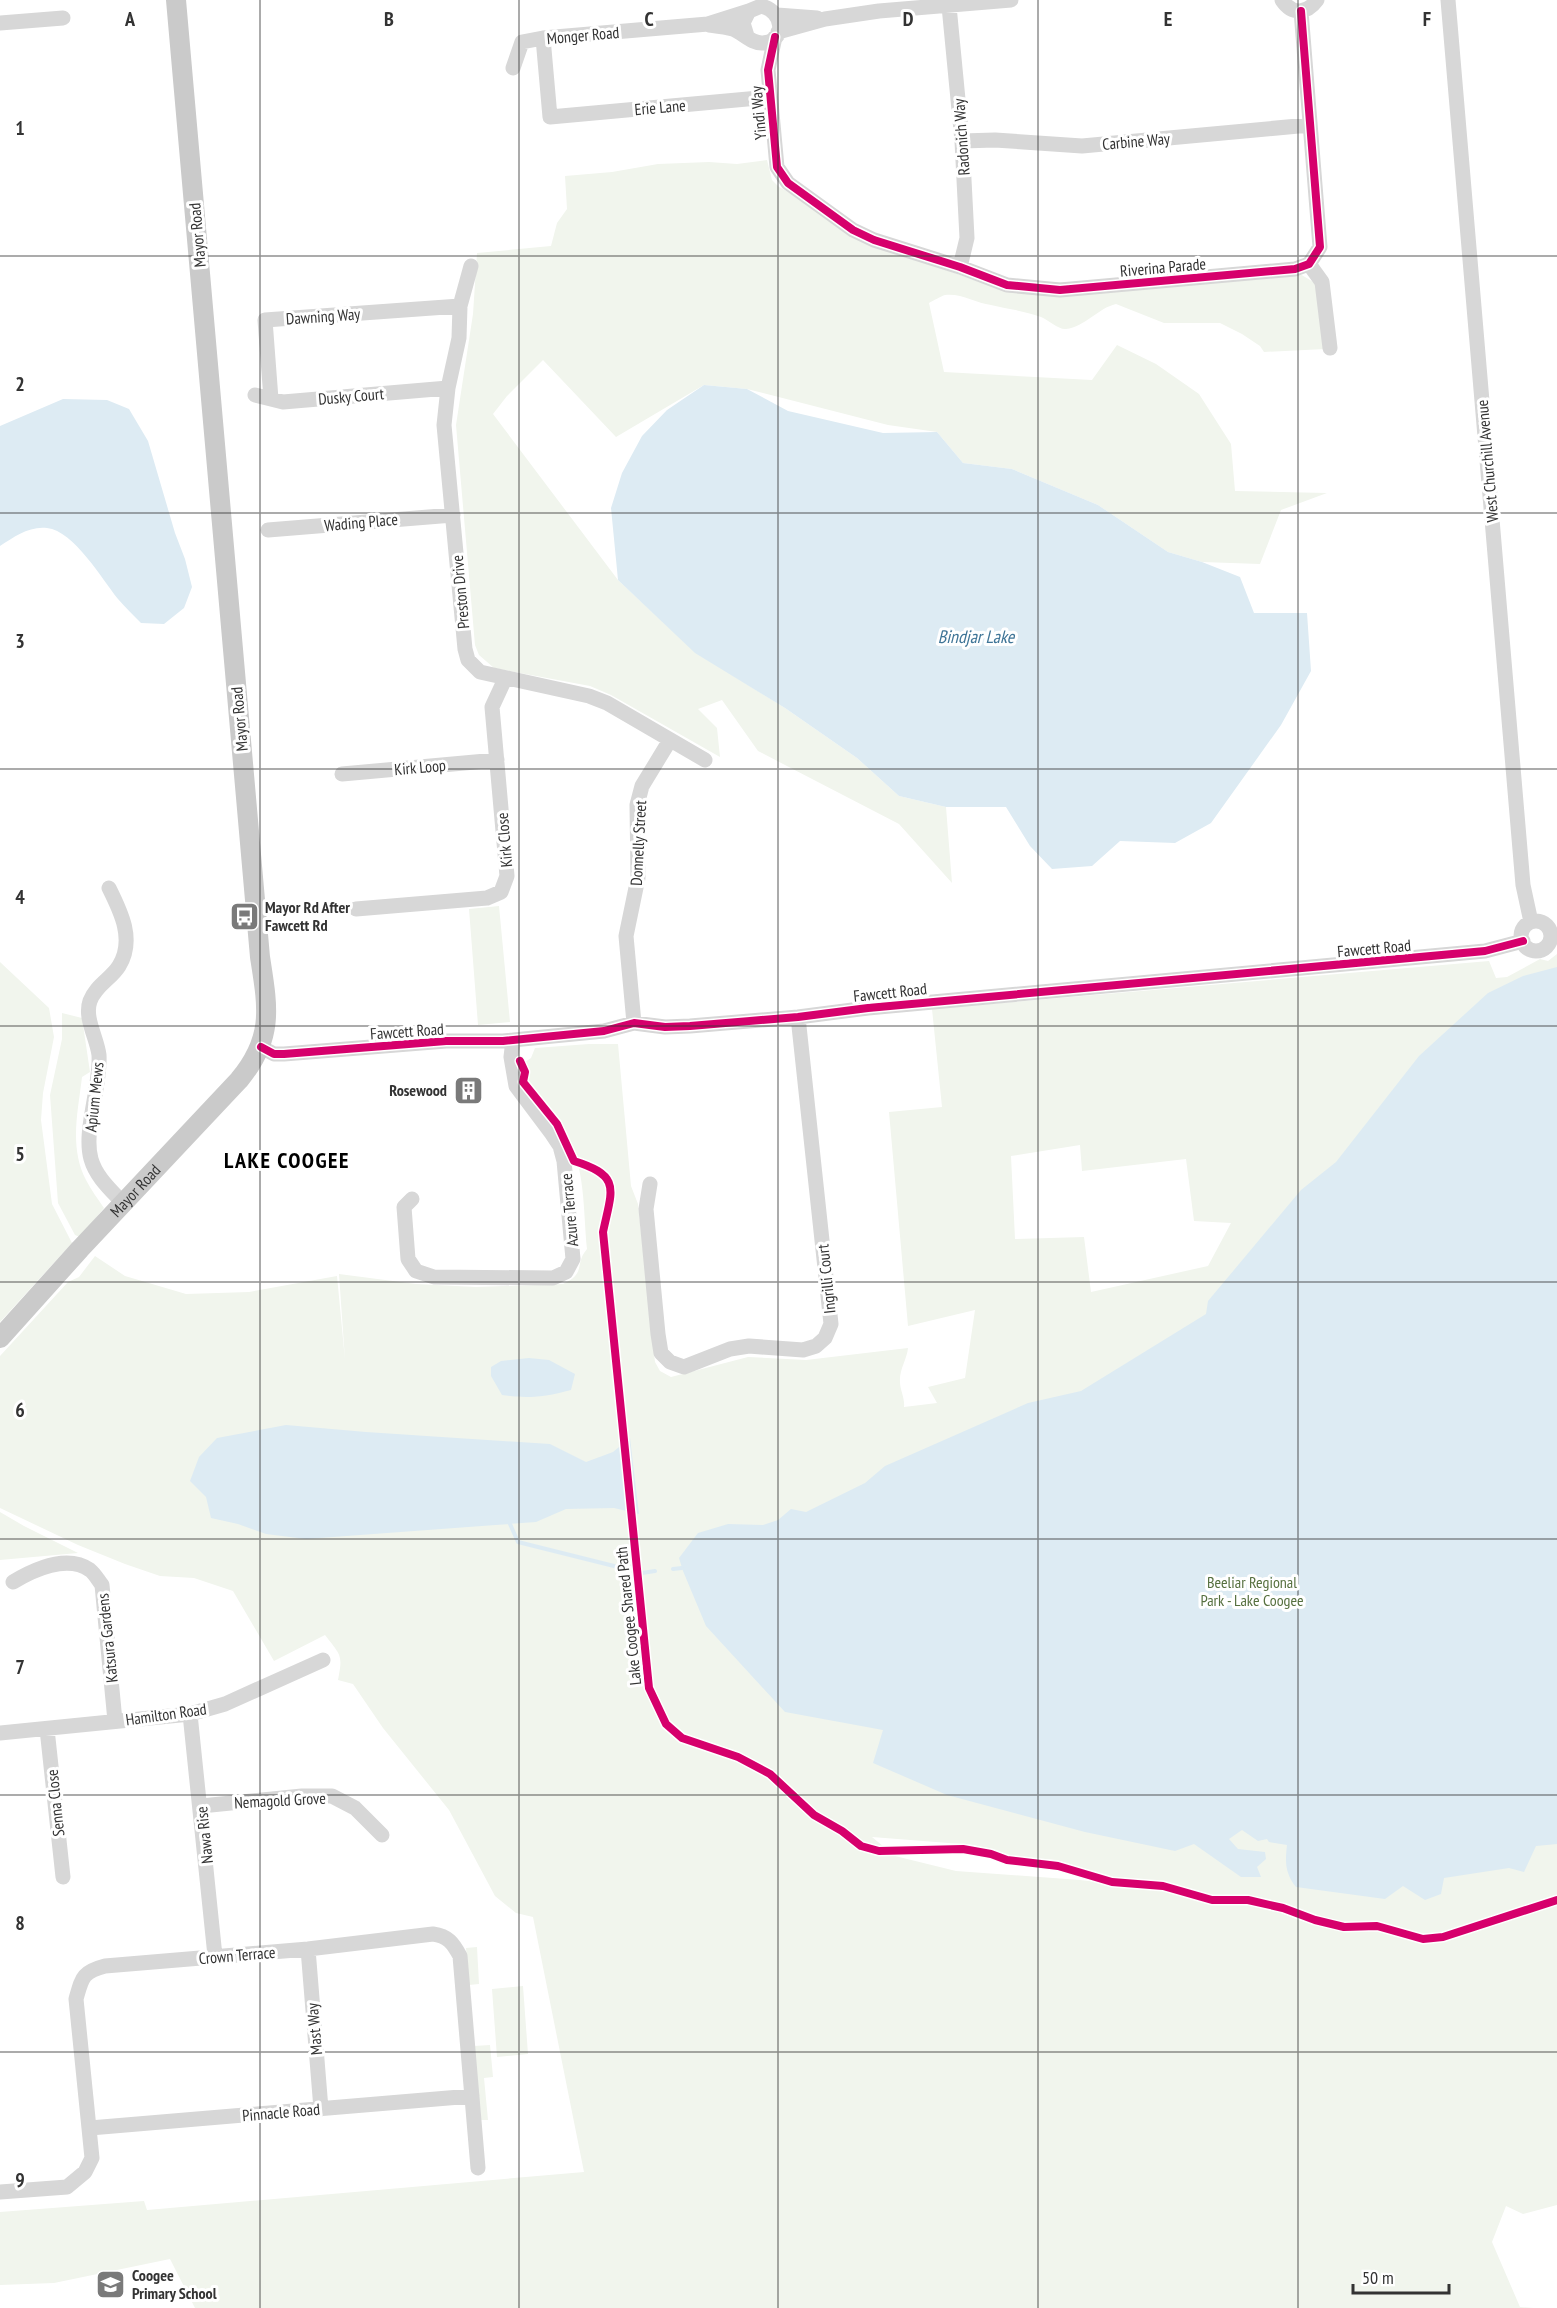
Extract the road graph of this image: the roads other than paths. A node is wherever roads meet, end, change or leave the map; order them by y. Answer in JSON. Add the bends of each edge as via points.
{"nodes":[{"id":1,"x":176,"y":0,"type":"edge"},
{"id":2,"x":1011,"y":0,"type":"edge"},
{"id":3,"x":1282,"y":0,"type":"edge"},
{"id":4,"x":1317,"y":0,"type":"edge"},
{"id":5,"x":1448,"y":0,"type":"edge"},
{"id":6,"x":949,"y":6,"type":"junction"},
{"id":7,"x":762,"y":7,"type":"edge"},
{"id":8,"x":1301,"y":11,"type":"junction"},
{"id":9,"x":63,"y":18,"type":"dead end"},
{"id":10,"x":825,"y":19,"type":"junction"},
{"id":11,"x":0,"y":23,"type":"edge"},
{"id":12,"x":708,"y":24,"type":"junction"},
{"id":13,"x":777,"y":35,"type":"junction"},
{"id":14,"x":543,"y":38,"type":"junction"},
{"id":15,"x":749,"y":38,"type":"junction"},
{"id":16,"x":513,"y":68,"type":"dead end"},
{"id":17,"x":768,"y":70,"type":"junction"},
{"id":18,"x":770,"y":97,"type":"junction"},
{"id":19,"x":1310,"y":125,"type":"junction"},
{"id":20,"x":962,"y":141,"type":"junction"},
{"id":21,"x":788,"y":183,"type":"joint"},
{"id":22,"x":1309,"y":264,"type":"junction"},
{"id":23,"x":471,"y":266,"type":"dead end"},
{"id":24,"x":960,"y":267,"type":"junction"},
{"id":25,"x":460,"y":306,"type":"junction"},
{"id":26,"x":1330,"y":348,"type":"dead end"},
{"id":27,"x":448,"y":388,"type":"junction"},
{"id":28,"x":255,"y":395,"type":"dead end"},
{"id":29,"x":271,"y":399,"type":"junction"},
{"id":30,"x":453,"y":515,"type":"junction"},
{"id":31,"x":268,"y":530,"type":"dead end"},
{"id":32,"x":505,"y":679,"type":"junction"},
{"id":33,"x":670,"y":740,"type":"junction"},
{"id":34,"x":497,"y":760,"type":"junction"},
{"id":35,"x":705,"y":760,"type":"dead end"},
{"id":36,"x":342,"y":774,"type":"dead end"},
{"id":37,"x":109,"y":888,"type":"dead end"},
{"id":38,"x":356,"y":909,"type":"dead end"},
{"id":39,"x":1531,"y":922,"type":"junction"},
{"id":40,"x":1554,"y":934,"type":"edge"},
{"id":41,"x":1522,"y":941,"type":"junction"},
{"id":42,"x":798,"y":1017,"type":"junction"},
{"id":43,"x":634,"y":1023,"type":"junction"},
{"id":44,"x":513,"y":1040,"type":"junction"},
{"id":45,"x":261,"y":1047,"type":"junction"},
{"id":46,"x":650,"y":1184,"type":"dead end"},
{"id":47,"x":412,"y":1199,"type":"dead end"},
{"id":48,"x":123,"y":1203,"type":"junction"},
{"id":49,"x":0,"y":1338,"type":"edge"},
{"id":50,"x":13,"y":1582,"type":"dead end"},
{"id":51,"x":323,"y":1660,"type":"dead end"},
{"id":52,"x":190,"y":1714,"type":"junction"},
{"id":53,"x":115,"y":1721,"type":"junction"},
{"id":54,"x":47,"y":1729,"type":"junction"},
{"id":55,"x":0,"y":1733,"type":"edge"},
{"id":56,"x":201,"y":1806,"type":"junction"},
{"id":57,"x":382,"y":1835,"type":"dead end"},
{"id":58,"x":63,"y":1877,"type":"dead end"},
{"id":59,"x":308,"y":1949,"type":"junction"},
{"id":60,"x":215,"y":1956,"type":"junction"},
{"id":61,"x":472,"y":2096,"type":"junction"},
{"id":62,"x":321,"y":2109,"type":"junction"},
{"id":63,"x":90,"y":2128,"type":"junction"},
{"id":64,"x":478,"y":2168,"type":"dead end"},
{"id":65,"x":0,"y":2192,"type":"edge"}],
"edges":[{"from":1,"to":45,"type":"main road","name":"Mayor Road","via":[[264,984],[266,1028]]},
{"from":2,"to":6,"type":"street"},
{"from":3,"to":8,"type":"street"},
{"from":4,"to":8,"type":"street","via":[[1308,10]]},
{"from":5,"to":39,"type":"street","name":"West Churchill Avenue","via":[[1523,885]]},
{"from":6,"to":10,"type":"street"},
{"from":6,"to":20,"type":"street","name":"Radonich Way"},
{"from":7,"to":10,"type":"street"},
{"from":7,"to":12,"type":"street","name":"Monger Road"},
{"from":7,"to":13,"type":"street","name":"Yindi Way","via":[[780,20]]},
{"from":7,"to":15,"type":"street","via":[[743,23]]},
{"from":8,"to":19,"type":"street"},
{"from":9,"to":11,"type":"street"},
{"from":10,"to":13,"type":"street"},
{"from":12,"to":14,"type":"street","name":"Monger Road"},
{"from":12,"to":15,"type":"street","name":"Monger Road","via":[[732,29]]},
{"from":13,"to":15,"type":"street","via":[[765,43]]},
{"from":13,"to":17,"type":"street","name":"Yindi Way"},
{"from":14,"to":16,"type":"street","name":"Monger Road","via":[[522,42]]},
{"from":14,"to":18,"type":"street","name":"Erie Lane","via":[[550,117]]},
{"from":15,"to":17,"type":"street","name":"Yindi Way"},
{"from":17,"to":18,"type":"street","name":"Yindi Way"},
{"from":18,"to":21,"type":"street","name":"Yindi Way","via":[[777,167]]},
{"from":19,"to":20,"type":"street","name":"Carbine Way","via":[[1083,146]]},
{"from":19,"to":22,"type":"street","via":[[1320,247]]},
{"from":20,"to":24,"type":"street","name":"Radonich Way","via":[[968,238]]},
{"from":21,"to":24,"type":"street","name":"Riverina Parade","via":[[853,230]]},
{"from":22,"to":24,"type":"street","name":"Riverina Parade","via":[[1295,269],[1060,290],[1006,285]]},
{"from":22,"to":26,"type":"street","via":[[1322,282]]},
{"from":23,"to":25,"type":"street","name":"Preston Drive"},
{"from":25,"to":27,"type":"street","name":"Preston Drive","via":[[459,338]]},
{"from":25,"to":29,"type":"street","name":"Dawning Way","via":[[264,320]]},
{"from":27,"to":29,"type":"street","name":"Dusky Court","via":[[283,402]]},
{"from":27,"to":30,"type":"street","name":"Preston Drive","via":[[444,425]]},
{"from":28,"to":29,"type":"street","name":"Dusky Court"},
{"from":30,"to":31,"type":"street","name":"Wading Place"},
{"from":30,"to":32,"type":"street","name":"Preston Drive","via":[[468,660],[480,672]]},
{"from":32,"to":33,"type":"street","name":"Preston Drive","via":[[590,696]]},
{"from":32,"to":34,"type":"street","name":"Kirk Close","via":[[492,707]]},
{"from":33,"to":35,"type":"street","name":"Preston Drive"},
{"from":33,"to":43,"type":"street","name":"Donnelly Street","via":[[642,786],[637,805],[638,878],[626,936]]},
{"from":34,"to":36,"type":"street","name":"Kirk Loop"},
{"from":34,"to":38,"type":"street","name":"Kirk Close","via":[[507,876],[501,892],[487,898]]},
{"from":37,"to":48,"type":"street","name":"Apium Mews","via":[[122,915],[127,941],[119,966],[89,1002],[99,1054],[90,1157],[96,1172]]},
{"from":39,"to":40,"type":"street","via":[[1543,922]]},
{"from":39,"to":41,"type":"street","via":[[1523,930]]},
{"from":40,"to":41,"type":"street","via":[[1540,950],[1531,949]]},
{"from":41,"to":42,"type":"street","name":"Fawcett Road","via":[[1485,951]]},
{"from":42,"to":43,"type":"street","name":"Fawcett Road","via":[[665,1027]]},
{"from":42,"to":46,"type":"street","name":"Ingrilli Court","via":[[831,1324],[825,1338],[803,1350],[749,1346],[684,1367],[670,1362],[661,1353],[658,1334],[646,1209]]},
{"from":43,"to":44,"type":"street","name":"Fawcett Road","via":[[604,1031]]},
{"from":44,"to":45,"type":"street","name":"Fawcett Road","via":[[446,1041],[284,1054]]},
{"from":44,"to":47,"type":"street","name":"Azure Terrace","via":[[511,1058],[516,1086],[560,1146],[564,1161],[573,1259],[566,1272],[553,1278],[471,1278],[434,1277],[416,1271],[408,1259],[404,1207]]},
{"from":45,"to":48,"type":"main road","name":"Mayor Road","via":[[239,1080]]},
{"from":48,"to":49,"type":"main road","name":"Mayor Road"},
{"from":50,"to":53,"type":"street","name":"Katsura Gardens","via":[[32,1570],[62,1564],[83,1566],[102,1585]]},
{"from":51,"to":52,"type":"street","name":"Hamilton Road","via":[[225,1704]]},
{"from":52,"to":53,"type":"street","name":"Hamilton Road"},
{"from":52,"to":56,"type":"street","name":"Nawa Rise"},
{"from":53,"to":54,"type":"street","name":"Hamilton Road"},
{"from":54,"to":55,"type":"street","name":"Hamilton Road"},
{"from":54,"to":58,"type":"street","name":"Senna Close"},
{"from":56,"to":57,"type":"street","name":"Nemagold Grove","via":[[332,1796],[355,1808]]},
{"from":56,"to":60,"type":"street","name":"Nawa Rise"},
{"from":59,"to":60,"type":"street","name":"Crown Terrace"},
{"from":59,"to":61,"type":"street","name":"Crown Terrace","via":[[433,1934],[453,1943],[460,1956]]},
{"from":59,"to":62,"type":"street","name":"Mast Way"},
{"from":60,"to":63,"type":"street","name":"Crown Terrace","via":[[105,1966],[81,1978],[76,1999]]},
{"from":61,"to":62,"type":"street","name":"Pinnacle Road"},
{"from":61,"to":64,"type":"street","name":"Crown Terrace"},
{"from":62,"to":63,"type":"street","name":"Pinnacle Road"},
{"from":63,"to":65,"type":"street","name":"Crown Terrace","via":[[92,2158],[85,2172],[67,2187]]}]}
